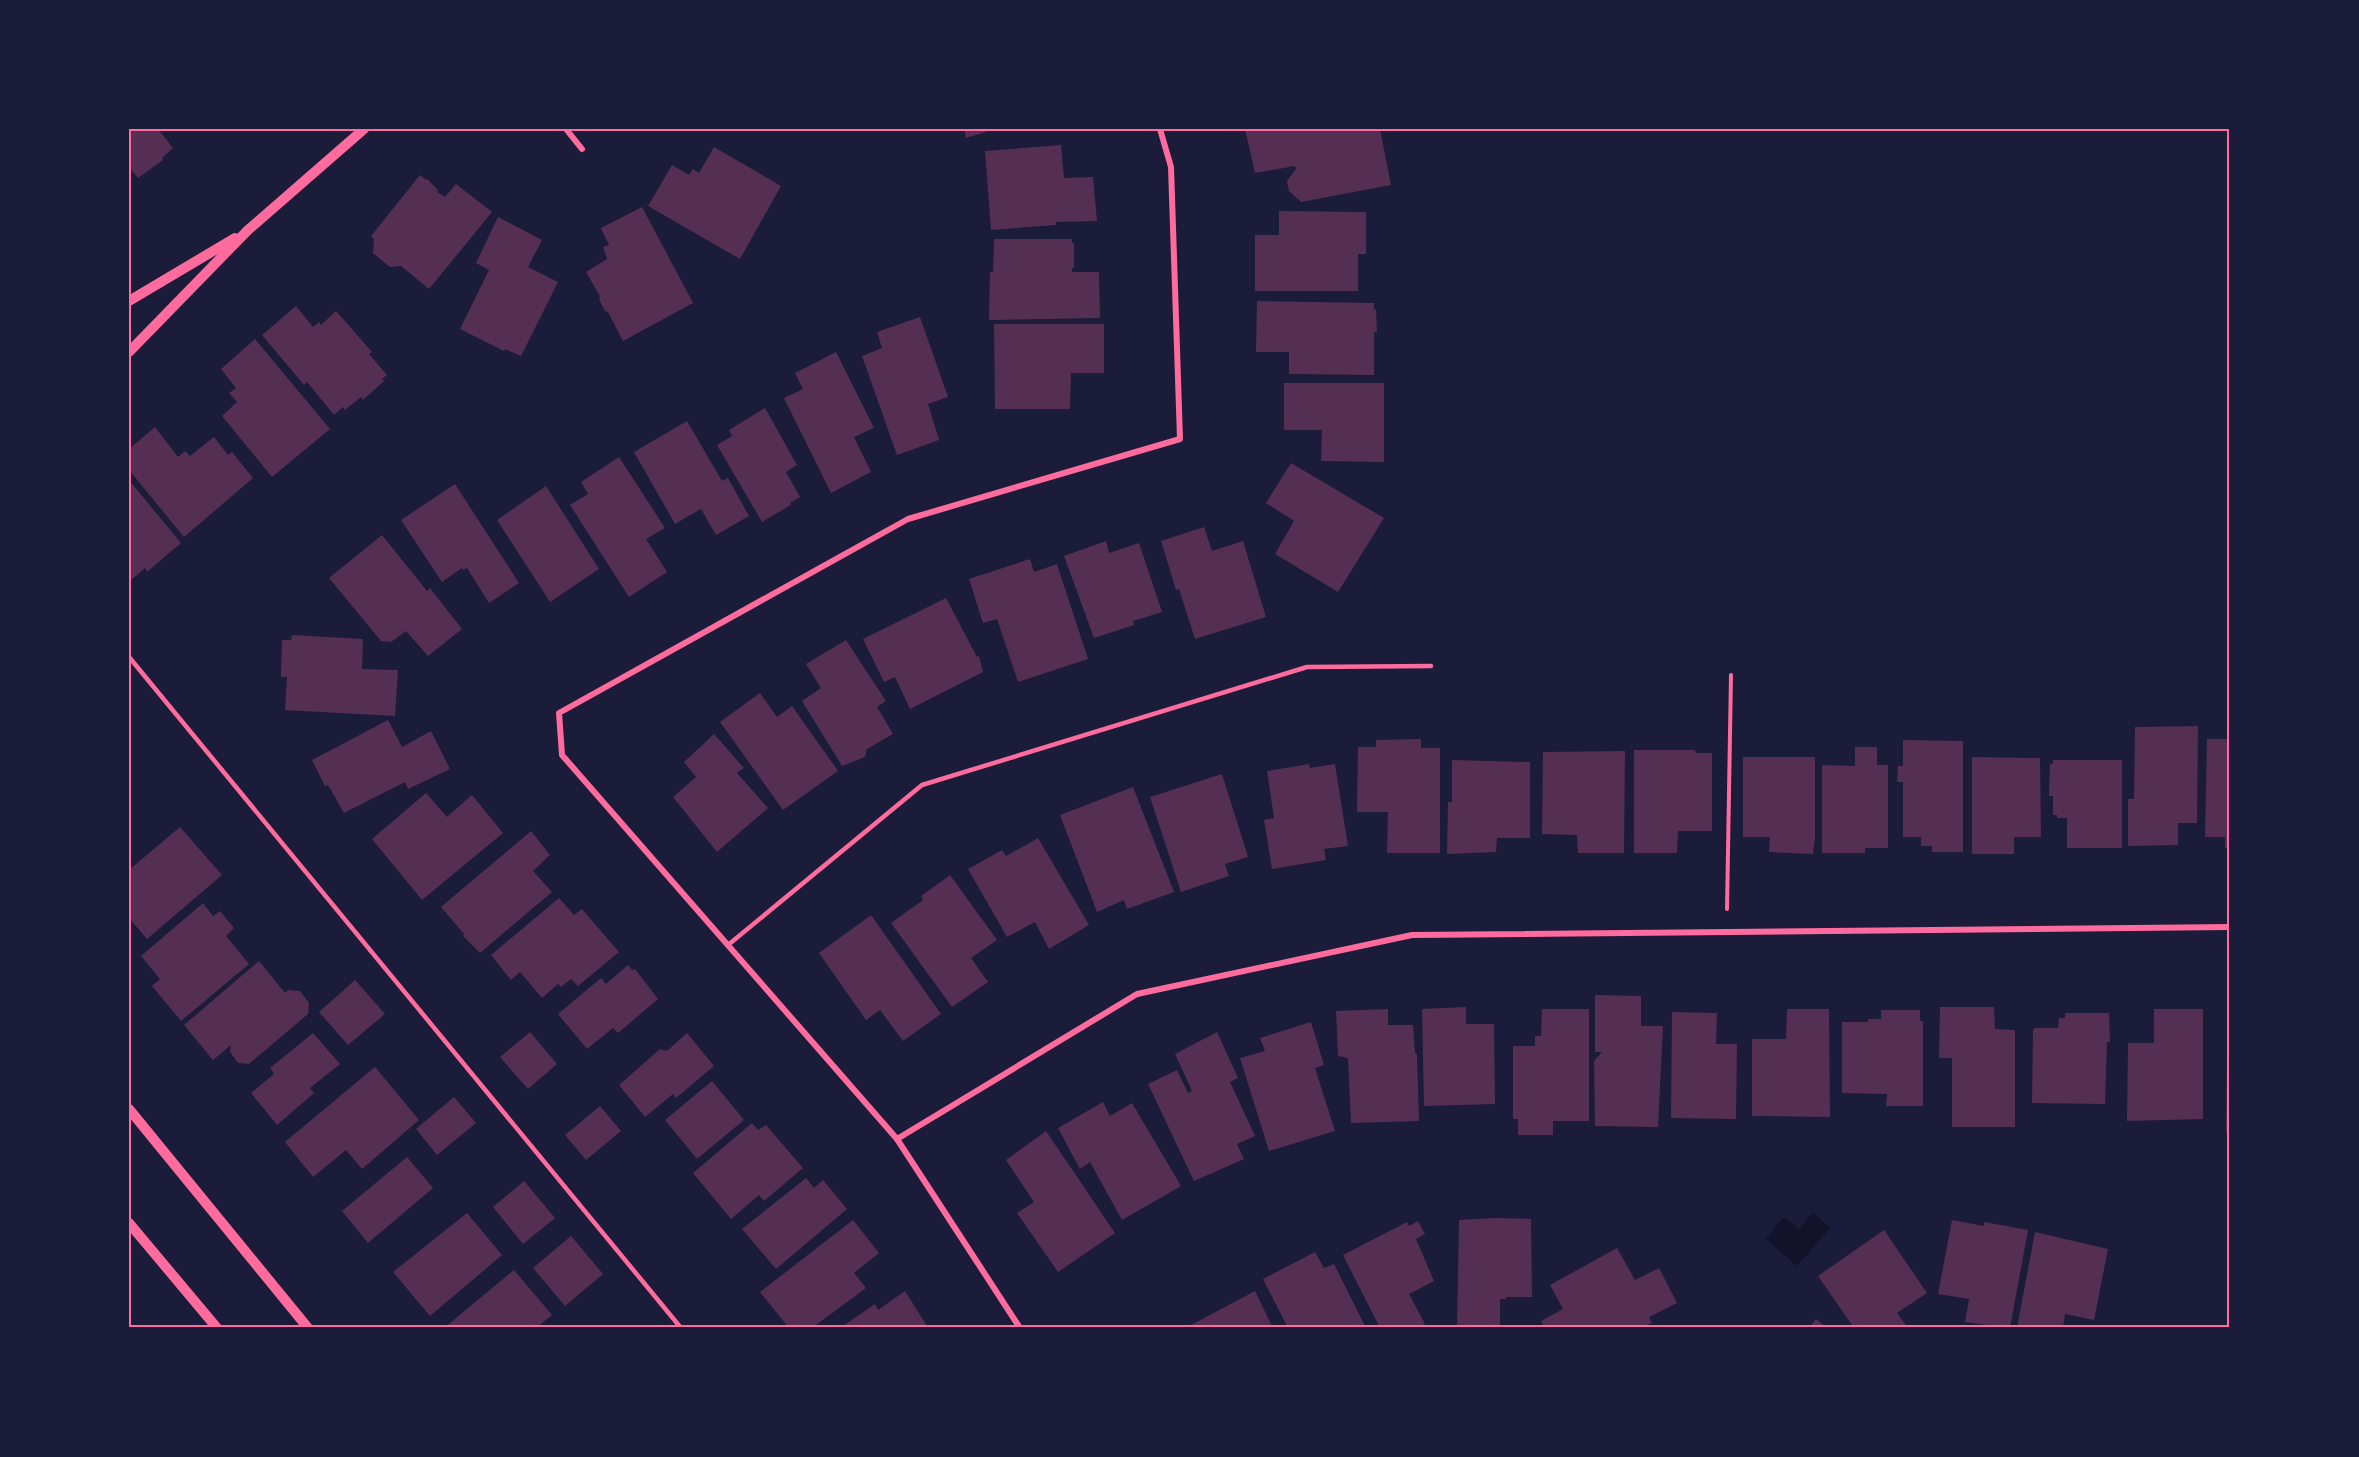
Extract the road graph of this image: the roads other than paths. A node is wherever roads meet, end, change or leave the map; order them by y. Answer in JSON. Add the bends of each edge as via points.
{"nodes":[{"id":1,"x":364,"y":129,"type":"edge"},
{"id":2,"x":566,"y":129,"type":"edge"},
{"id":3,"x":1160,"y":129,"type":"edge"},
{"id":4,"x":582,"y":149,"type":"dead end"},
{"id":5,"x":248,"y":230,"type":"junction"},
{"id":6,"x":129,"y":301,"type":"edge"},
{"id":7,"x":129,"y":352,"type":"edge"},
{"id":8,"x":129,"y":657,"type":"edge"},
{"id":9,"x":1431,"y":666,"type":"dead end"},
{"id":10,"x":2230,"y":927,"type":"edge"},
{"id":11,"x":728,"y":945,"type":"junction"},
{"id":12,"x":129,"y":1109,"type":"edge"},
{"id":13,"x":897,"y":1139,"type":"junction"},
{"id":14,"x":129,"y":1223,"type":"edge"},
{"id":15,"x":217,"y":1328,"type":"edge"},
{"id":16,"x":308,"y":1328,"type":"edge"},
{"id":17,"x":681,"y":1328,"type":"edge"},
{"id":18,"x":1020,"y":1328,"type":"edge"}],
"edges":[{"from":1,"to":5,"type":"street"},
{"from":2,"to":4,"type":"street"},
{"from":3,"to":11,"type":"street","via":[[1170,167],[1180,439],[908,519],[559,713],[562,755]]},
{"from":5,"to":6,"type":"street"},
{"from":5,"to":7,"type":"street"},
{"from":8,"to":17,"type":"lane"},
{"from":9,"to":11,"type":"lane","via":[[1307,667],[922,784]]},
{"from":10,"to":13,"type":"street","via":[[1412,935],[1137,994]]},
{"from":11,"to":13,"type":"street"},
{"from":12,"to":16,"type":"street"},
{"from":13,"to":18,"type":"street"},
{"from":14,"to":15,"type":"street"}]}
